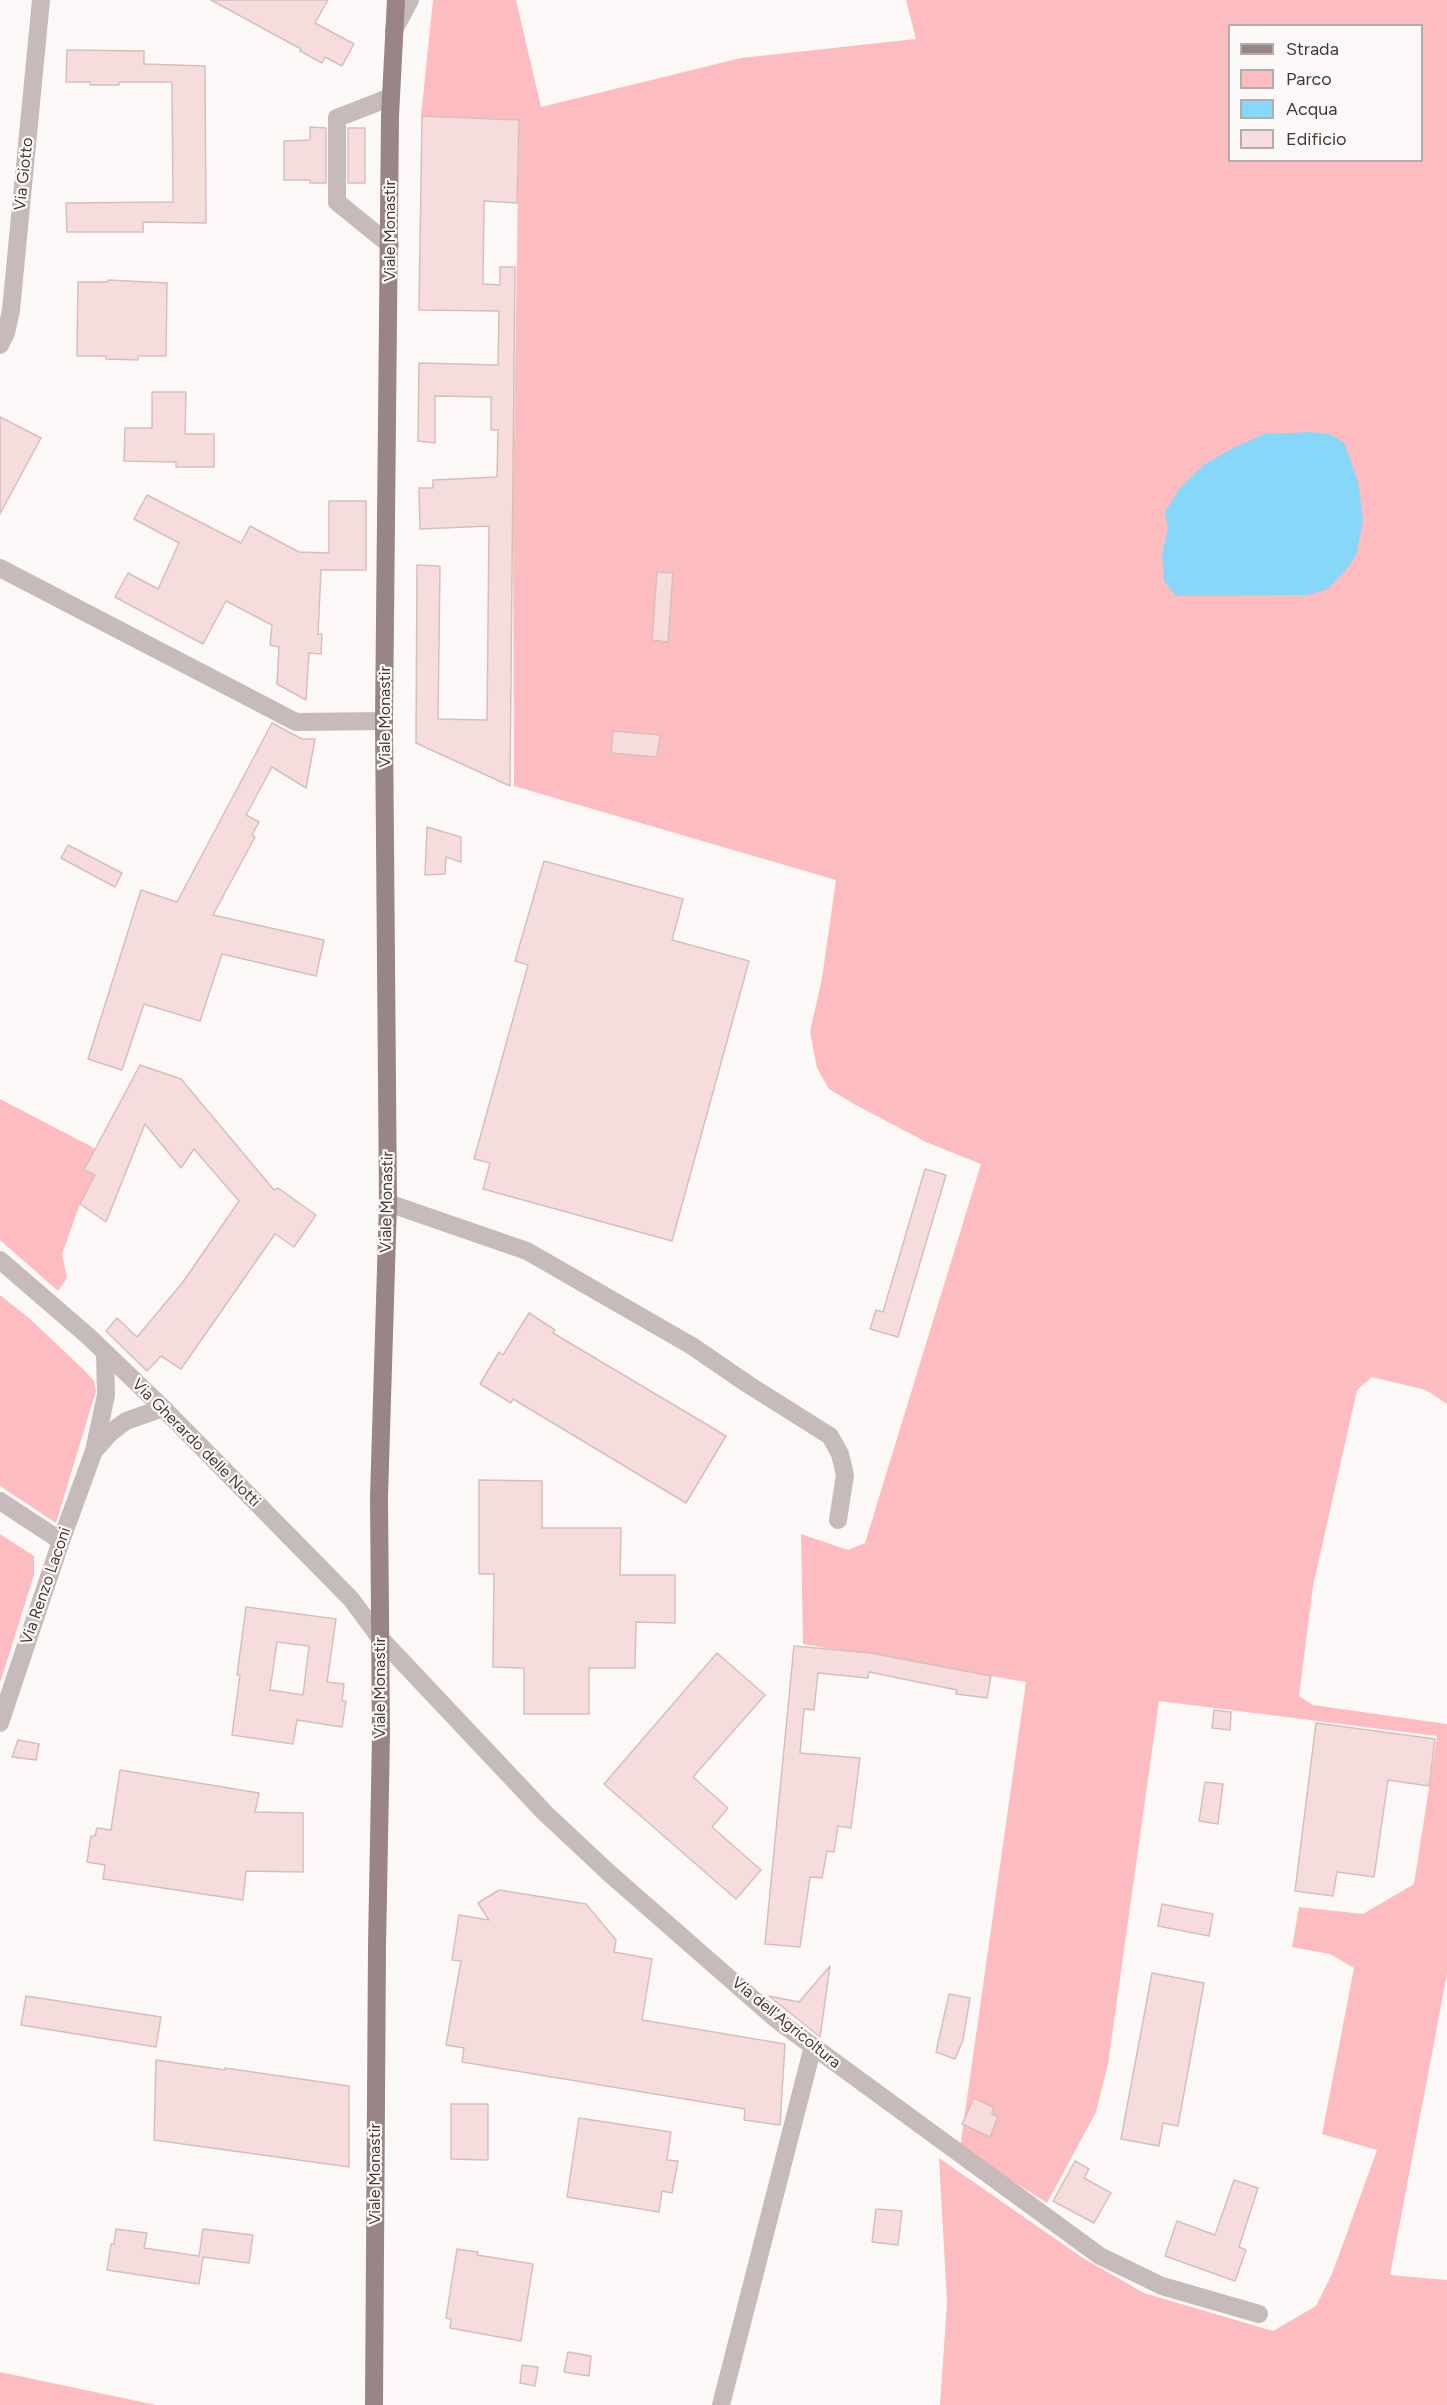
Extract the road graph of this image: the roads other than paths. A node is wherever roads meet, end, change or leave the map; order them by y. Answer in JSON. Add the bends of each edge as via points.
{"nodes":[{"id":1,"x":41,"y":0,"type":"edge"},
{"id":2,"x":396,"y":0,"type":"edge"},
{"id":3,"x":410,"y":0,"type":"edge"},
{"id":4,"x":394,"y":30,"type":"junction"},
{"id":5,"x":391,"y":97,"type":"junction"},
{"id":6,"x":390,"y":244,"type":"junction"},
{"id":7,"x":0,"y":345,"type":"edge"},
{"id":8,"x":0,"y":568,"type":"edge"},
{"id":9,"x":384,"y":722,"type":"junction"},
{"id":10,"x":388,"y":1203,"type":"junction"},
{"id":11,"x":0,"y":1260,"type":"edge"},
{"id":12,"x":105,"y":1354,"type":"junction"},
{"id":13,"x":163,"y":1408,"type":"junction"},
{"id":14,"x":94,"y":1451,"type":"junction"},
{"id":15,"x":0,"y":1501,"type":"edge"},
{"id":16,"x":838,"y":1520,"type":"dead end"},
{"id":17,"x":61,"y":1541,"type":"junction"},
{"id":18,"x":380,"y":1638,"type":"junction"},
{"id":19,"x":0,"y":1723,"type":"edge"},
{"id":20,"x":813,"y":2046,"type":"junction"},
{"id":21,"x":1259,"y":2314,"type":"dead end"},
{"id":22,"x":374,"y":2405,"type":"edge"},
{"id":23,"x":720,"y":2405,"type":"edge"}],
"edges":[{"from":1,"to":7,"type":"street","name":"Via Giotto","via":[[11,309]]},
{"from":2,"to":4,"type":"main road","name":"Viale Monastir"},
{"from":3,"to":4,"type":"street"},
{"from":4,"to":5,"type":"main road","name":"Viale Monastir"},
{"from":5,"to":6,"type":"main road","name":"Viale Monastir"},
{"from":5,"to":6,"type":"street","via":[[337,118],[337,202]]},
{"from":6,"to":9,"type":"main road","name":"Viale Monastir"},
{"from":8,"to":9,"type":"street","via":[[296,722]]},
{"from":9,"to":10,"type":"main road","name":"Viale Monastir"},
{"from":10,"to":16,"type":"street","via":[[527,1251],[692,1346],[830,1436],[845,1475]]},
{"from":10,"to":18,"type":"main road","name":"Viale Monastir","via":[[379,1497]]},
{"from":11,"to":12,"type":"street","name":"Via Gherardo delle Notti"},
{"from":12,"to":13,"type":"street","name":"Via Gherardo delle Notti"},
{"from":12,"to":14,"type":"street","name":"Via Renzo Laconi","via":[[106,1395]]},
{"from":13,"to":14,"type":"street","name":"Via Renzo Laconi","via":[[126,1421]]},
{"from":13,"to":18,"type":"street","name":"Via Gherardo delle Notti","via":[[351,1599]]},
{"from":14,"to":17,"type":"street","name":"Via Renzo Laconi"},
{"from":15,"to":17,"type":"street"},
{"from":17,"to":19,"type":"street","name":"Via Renzo Laconi"},
{"from":18,"to":20,"type":"street","name":"Via dell'Agricoltura","via":[[545,1813],[609,1874],[777,2020]]},
{"from":18,"to":22,"type":"main road","name":"Viale Monastir"},
{"from":20,"to":21,"type":"street","name":"Via dell'Agricoltura","via":[[1100,2256],[1162,2286]]},
{"from":20,"to":23,"type":"street"}]}
